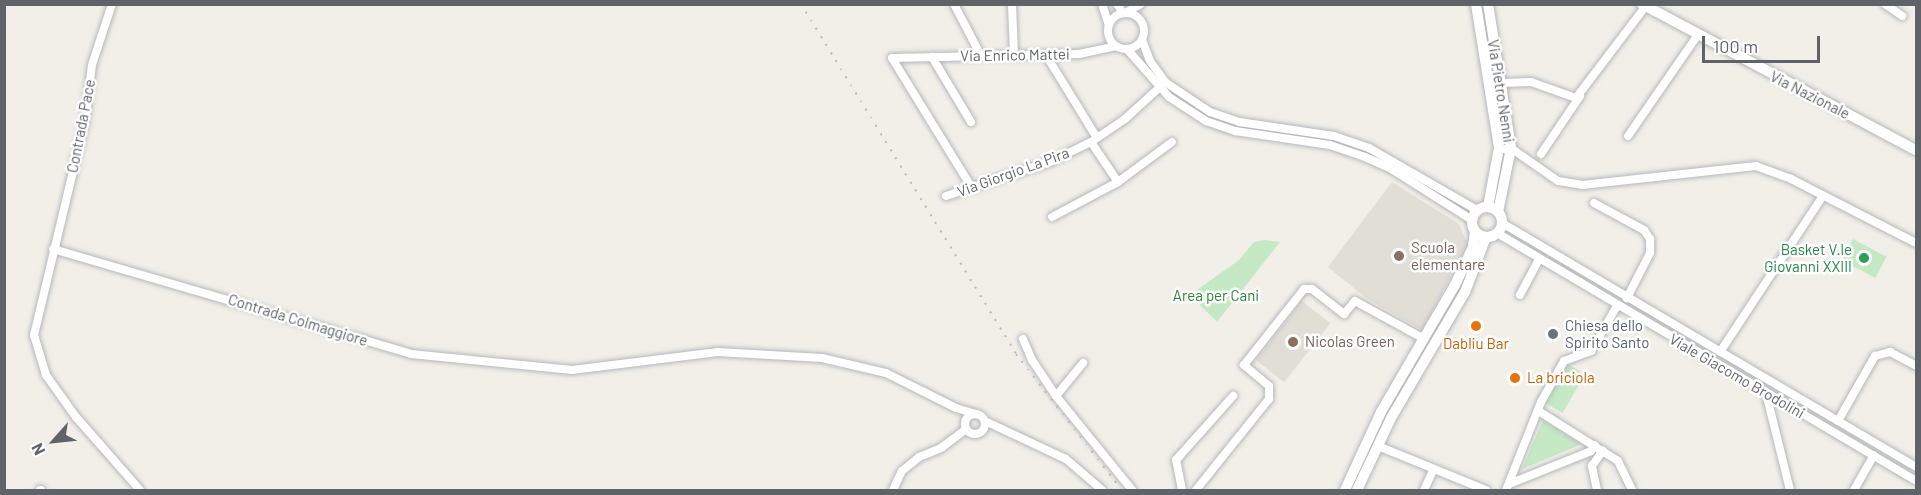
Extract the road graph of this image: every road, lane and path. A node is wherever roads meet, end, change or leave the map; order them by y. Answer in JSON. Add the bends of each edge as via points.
{"nodes":[{"id":1,"x":112,"y":4,"type":"edge"},
{"id":2,"x":954,"y":4,"type":"edge"},
{"id":3,"x":1012,"y":4,"type":"edge"},
{"id":4,"x":1102,"y":4,"type":"edge"},
{"id":5,"x":1117,"y":4,"type":"edge"},
{"id":6,"x":1142,"y":4,"type":"edge"},
{"id":7,"x":1476,"y":4,"type":"edge"},
{"id":8,"x":1488,"y":4,"type":"edge"},
{"id":9,"x":1885,"y":4,"type":"edge"},
{"id":10,"x":1647,"y":5,"type":"edge"},
{"id":11,"x":1125,"y":12,"type":"junction"},
{"id":12,"x":1902,"y":16,"type":"dead end"},
{"id":13,"x":1140,"y":19,"type":"junction"},
{"id":14,"x":1108,"y":27,"type":"junction"},
{"id":15,"x":1696,"y":36,"type":"junction"},
{"id":16,"x":1142,"y":40,"type":"junction"},
{"id":17,"x":1116,"y":46,"type":"junction"},
{"id":18,"x":1096,"y":47,"type":"junction"},
{"id":19,"x":1127,"y":49,"type":"junction"},
{"id":20,"x":980,"y":54,"type":"junction"},
{"id":21,"x":1014,"y":55,"type":"junction"},
{"id":22,"x":1046,"y":55,"type":"junction"},
{"id":23,"x":932,"y":57,"type":"junction"},
{"id":24,"x":1501,"y":83,"type":"junction"},
{"id":25,"x":1162,"y":85,"type":"junction"},
{"id":26,"x":1581,"y":95,"type":"junction"},
{"id":27,"x":971,"y":122,"type":"dead end"},
{"id":28,"x":1628,"y":136,"type":"dead end"},
{"id":29,"x":1094,"y":140,"type":"junction"},
{"id":30,"x":1172,"y":142,"type":"dead end"},
{"id":31,"x":1505,"y":149,"type":"junction"},
{"id":32,"x":1917,"y":150,"type":"edge"},
{"id":33,"x":1541,"y":154,"type":"dead end"},
{"id":34,"x":1421,"y":174,"type":"junction"},
{"id":35,"x":1118,"y":182,"type":"junction"},
{"id":36,"x":1416,"y":184,"type":"junction"},
{"id":37,"x":972,"y":188,"type":"junction"},
{"id":38,"x":946,"y":196,"type":"dead end"},
{"id":39,"x":1823,"y":196,"type":"junction"},
{"id":40,"x":1594,"y":203,"type":"dead end"},
{"id":41,"x":1052,"y":217,"type":"dead end"},
{"id":42,"x":1485,"y":217,"type":"junction"},
{"id":43,"x":1492,"y":235,"type":"junction"},
{"id":44,"x":1917,"y":243,"type":"edge"},
{"id":45,"x":54,"y":249,"type":"junction"},
{"id":46,"x":1538,"y":261,"type":"junction"},
{"id":47,"x":1520,"y":295,"type":"dead end"},
{"id":48,"x":1627,"y":298,"type":"junction"},
{"id":49,"x":1617,"y":306,"type":"junction"},
{"id":50,"x":1023,"y":339,"type":"dead end"},
{"id":51,"x":1424,"y":339,"type":"junction"},
{"id":52,"x":1720,"y":352,"type":"junction"},
{"id":53,"x":1083,"y":363,"type":"dead end"},
{"id":54,"x":1408,"y":366,"type":"junction"},
{"id":55,"x":1917,"y":366,"type":"edge"},
{"id":56,"x":1418,"y":373,"type":"junction"},
{"id":57,"x":1766,"y":393,"type":"junction"},
{"id":58,"x":1056,"y":396,"type":"junction"},
{"id":59,"x":1233,"y":396,"type":"dead end"},
{"id":60,"x":956,"y":408,"type":"junction"},
{"id":61,"x":1540,"y":412,"type":"junction"},
{"id":62,"x":976,"y":414,"type":"junction"},
{"id":63,"x":985,"y":421,"type":"junction"},
{"id":64,"x":1838,"y":421,"type":"junction"},
{"id":65,"x":965,"y":426,"type":"junction"},
{"id":66,"x":983,"y":431,"type":"junction"},
{"id":67,"x":1002,"y":432,"type":"junction"},
{"id":68,"x":1594,"y":444,"type":"junction"},
{"id":69,"x":1378,"y":446,"type":"junction"},
{"id":70,"x":1603,"y":450,"type":"junction"},
{"id":71,"x":1874,"y":455,"type":"junction"},
{"id":72,"x":1917,"y":467,"type":"edge"},
{"id":73,"x":1434,"y":469,"type":"junction"},
{"id":74,"x":1917,"y":481,"type":"edge"},
{"id":75,"x":1508,"y":487,"type":"edge"},
{"id":76,"x":140,"y":490,"type":"edge"},
{"id":77,"x":893,"y":490,"type":"edge"},
{"id":78,"x":1102,"y":490,"type":"edge"},
{"id":79,"x":1132,"y":490,"type":"edge"},
{"id":80,"x":1182,"y":490,"type":"edge"},
{"id":81,"x":1196,"y":490,"type":"edge"},
{"id":82,"x":1345,"y":490,"type":"edge"},
{"id":83,"x":1357,"y":490,"type":"edge"},
{"id":84,"x":1424,"y":490,"type":"edge"},
{"id":85,"x":1486,"y":490,"type":"edge"},
{"id":86,"x":1597,"y":490,"type":"edge"},
{"id":87,"x":1632,"y":490,"type":"edge"},
{"id":88,"x":1790,"y":490,"type":"edge"},
{"id":89,"x":1854,"y":490,"type":"edge"}],
"edges":[{"from":1,"to":45,"type":"street","name":"Contrada Pace","via":[[92,66],[85,121]]},
{"from":2,"to":20,"type":"street"},
{"from":3,"to":21,"type":"street"},
{"from":4,"to":14,"type":"street"},
{"from":5,"to":11,"type":"street"},
{"from":6,"to":11,"type":"street"},
{"from":6,"to":13,"type":"street"},
{"from":7,"to":31,"type":"street","name":"Via Pietro Nenni"},
{"from":8,"to":24,"type":"street","name":"Via Pietro Nenni"},
{"from":9,"to":12,"type":"street"},
{"from":10,"to":15,"type":"street","name":"Via Nazionale","via":[[1658,16]]},
{"from":10,"to":26,"type":"street"},
{"from":11,"to":13,"type":"street"},
{"from":11,"to":14,"type":"street"},
{"from":13,"to":16,"type":"street","via":[[1145,29]]},
{"from":14,"to":17,"type":"street"},
{"from":14,"to":18,"type":"street"},
{"from":15,"to":28,"type":"street"},
{"from":15,"to":32,"type":"street","name":"Via Nazionale"},
{"from":16,"to":19,"type":"street"},
{"from":16,"to":25,"type":"street"},
{"from":17,"to":18,"type":"street","name":"Via Enrico Mattei"},
{"from":17,"to":19,"type":"street"},
{"from":18,"to":22,"type":"street","name":"Via Enrico Mattei","via":[[1079,54]]},
{"from":19,"to":25,"type":"street"},
{"from":20,"to":21,"type":"street","name":"Via Enrico Mattei"},
{"from":20,"to":23,"type":"street","name":"Via Enrico Mattei"},
{"from":21,"to":22,"type":"street","name":"Via Enrico Mattei"},
{"from":22,"to":29,"type":"street"},
{"from":23,"to":27,"type":"street","name":"Via Enrico Mattei"},
{"from":23,"to":37,"type":"street","name":"Via Enrico Mattei","via":[[892,58]]},
{"from":24,"to":26,"type":"street","via":[[1531,82],[1568,99]]},
{"from":24,"to":31,"type":"street","name":"Via Pietro Nenni"},
{"from":25,"to":29,"type":"street","name":"Via Giorgio La Pira"},
{"from":25,"to":34,"type":"street","via":[[1210,112],[1239,122],[1334,136],[1369,148]]},
{"from":25,"to":36,"type":"street","via":[[1206,121],[1235,131],[1330,145],[1390,168]]},
{"from":26,"to":33,"type":"street"},
{"from":29,"to":35,"type":"street"},
{"from":29,"to":37,"type":"street","name":"Via Giorgio La Pira","via":[[1052,161]]},
{"from":30,"to":35,"type":"street"},
{"from":31,"to":39,"type":"street","via":[[1567,184],[1745,166],[1774,171]]},
{"from":31,"to":42,"type":"street","name":"Via Pietro Nenni"},
{"from":34,"to":36,"type":"street"},
{"from":34,"to":42,"type":"street"},
{"from":35,"to":41,"type":"street"},
{"from":36,"to":42,"type":"street"},
{"from":37,"to":38,"type":"street","name":"Via Giorgio La Pira"},
{"from":39,"to":44,"type":"street"},
{"from":39,"to":52,"type":"street"},
{"from":40,"to":48,"type":"street","via":[[1644,230],[1650,239],[1650,253]]},
{"from":42,"to":43,"type":"street"},
{"from":42,"to":43,"type":"street"},
{"from":42,"to":48,"type":"street","name":"Viale Giacomo Brodolini"},
{"from":42,"to":51,"type":"street","via":[[1460,275]]},
{"from":43,"to":46,"type":"street","name":"Viale Giacomo Brodolini"},
{"from":43,"to":56,"type":"street","via":[[1465,292]]},
{"from":45,"to":60,"type":"street","name":"Contrada Colmaggiore","via":[[411,354],[572,370],[718,352],[825,358],[886,373]]},
{"from":45,"to":76,"type":"street","via":[[34,335],[38,356],[46,375],[76,417]]},
{"from":46,"to":47,"type":"street"},
{"from":46,"to":49,"type":"street","name":"Viale Giacomo Brodolini"},
{"from":48,"to":52,"type":"street","name":"Viale Giacomo Brodolini"},
{"from":49,"to":57,"type":"street","name":"Viale Giacomo Brodolini"},
{"from":49,"to":61,"type":"street","via":[[1591,351],[1564,361],[1540,402]]},
{"from":50,"to":58,"type":"street"},
{"from":51,"to":54,"type":"street"},
{"from":51,"to":81,"type":"street","via":[[1355,301],[1344,314],[1308,288],[1244,364],[1272,392]]},
{"from":52,"to":64,"type":"street","name":"Viale Giacomo Brodolini"},
{"from":53,"to":58,"type":"street"},
{"from":54,"to":56,"type":"street"},
{"from":54,"to":82,"type":"street","via":[[1381,412]]},
{"from":55,"to":64,"type":"street","via":[[1890,352],[1875,356]]},
{"from":56,"to":69,"type":"street"},
{"from":57,"to":71,"type":"street","name":"Viale Giacomo Brodolini"},
{"from":57,"to":88,"type":"street"},
{"from":58,"to":79,"type":"street"},
{"from":59,"to":80,"type":"street","via":[[1176,460]]},
{"from":60,"to":62,"type":"street","name":"Contrada Colmaggiore"},
{"from":60,"to":65,"type":"street"},
{"from":61,"to":68,"type":"street"},
{"from":61,"to":75,"type":"street"},
{"from":62,"to":63,"type":"street"},
{"from":62,"to":65,"type":"street","via":[[967,418]]},
{"from":63,"to":66,"type":"street"},
{"from":63,"to":67,"type":"street"},
{"from":64,"to":72,"type":"street","name":"Viale Giacomo Brodolini"},
{"from":65,"to":66,"type":"street","via":[[974,434]]},
{"from":65,"to":77,"type":"street","via":[[941,448],[919,457],[902,471]]},
{"from":66,"to":67,"type":"street"},
{"from":67,"to":78,"type":"street","via":[[1065,459]]},
{"from":68,"to":70,"type":"street"},
{"from":68,"to":75,"type":"street","via":[[1591,451]]},
{"from":69,"to":73,"type":"street"},
{"from":69,"to":83,"type":"street"},
{"from":70,"to":86,"type":"street","via":[[1592,466]]},
{"from":70,"to":87,"type":"street","via":[[1618,460]]},
{"from":71,"to":74,"type":"street","name":"Viale Giacomo Brodolini"},
{"from":71,"to":89,"type":"street"},
{"from":73,"to":84,"type":"street"},
{"from":73,"to":85,"type":"street"}]}
